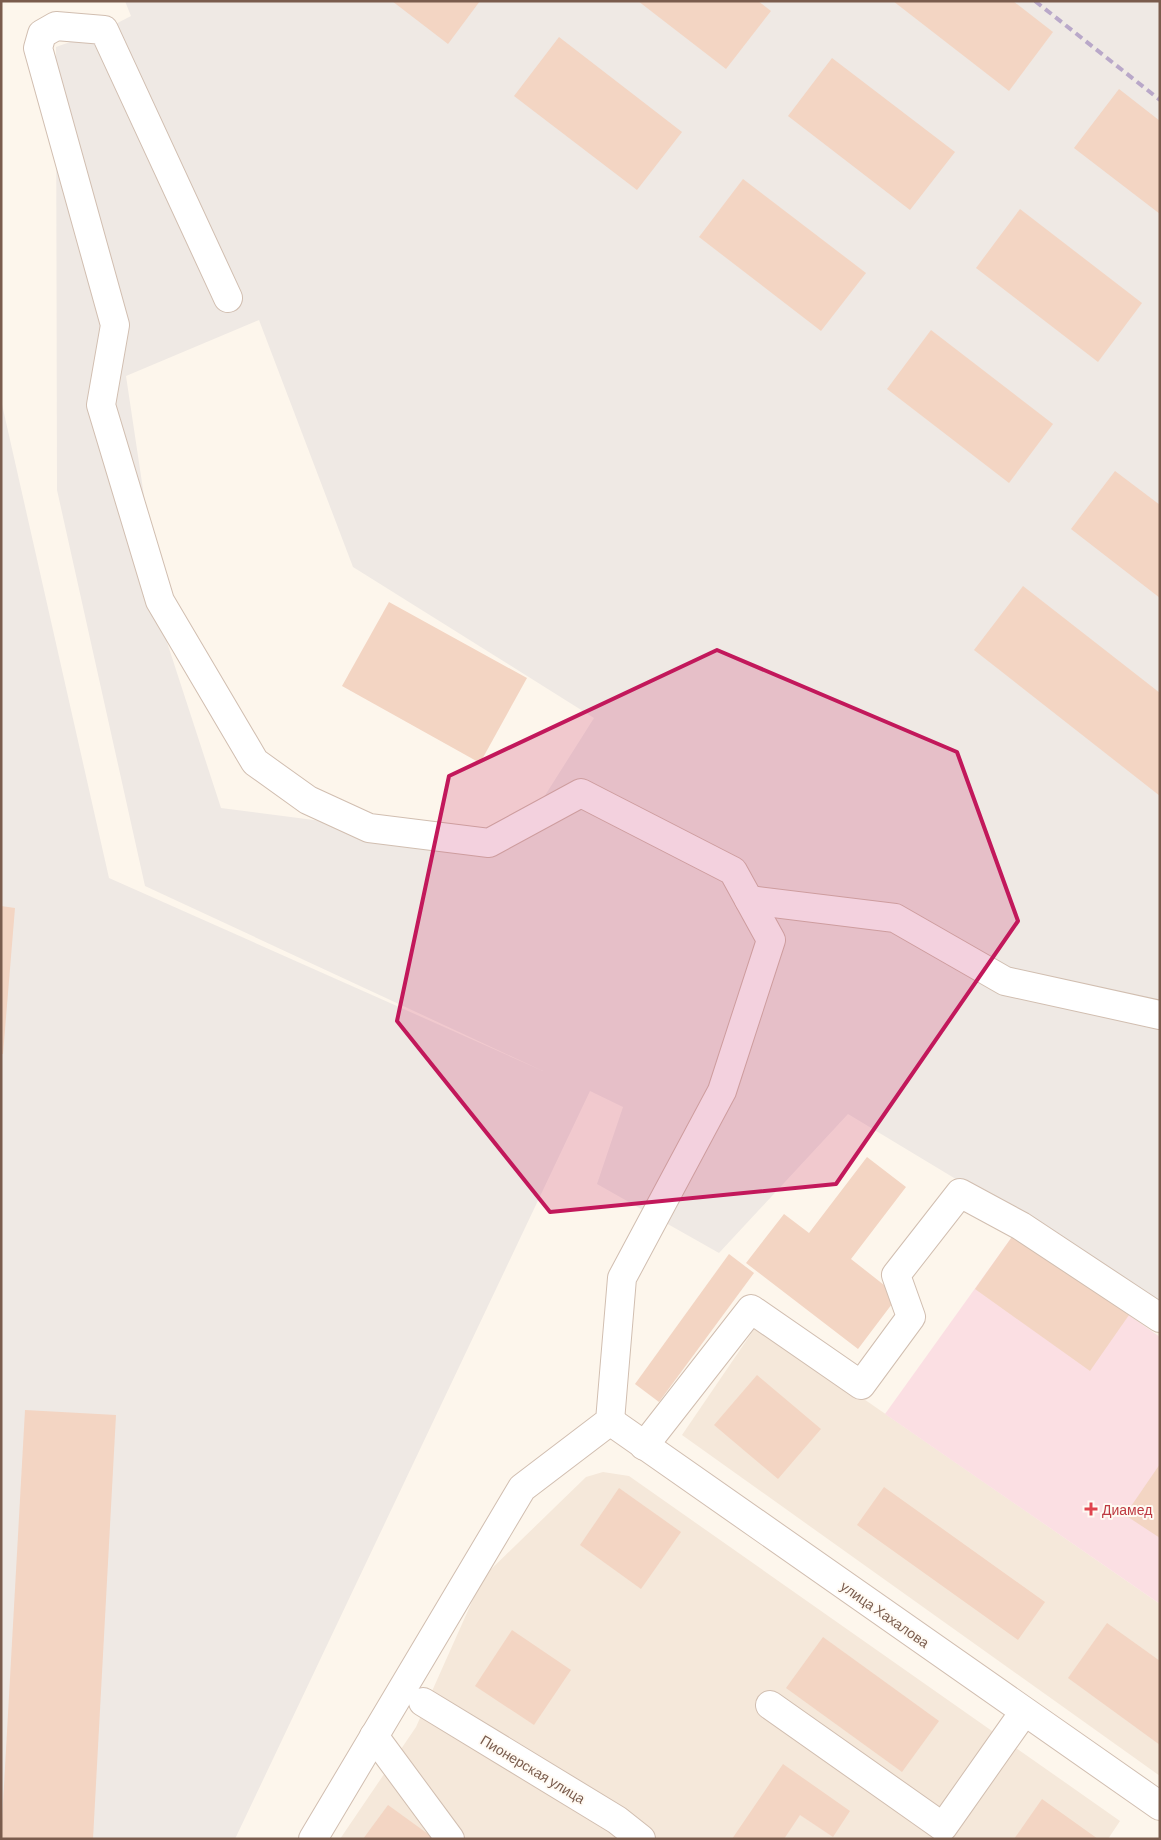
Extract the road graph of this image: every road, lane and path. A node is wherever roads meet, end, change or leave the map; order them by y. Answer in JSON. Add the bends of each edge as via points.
{"nodes":[{"id":1,"x":228,"y":298,"type":"dead end"},
{"id":2,"x":750,"y":900,"type":"junction"},
{"id":3,"x":1160,"y":1015,"type":"edge"},
{"id":4,"x":1160,"y":1318,"type":"edge"},
{"id":5,"x":610,"y":1421,"type":"junction"},
{"id":6,"x":644,"y":1446,"type":"junction"},
{"id":7,"x":424,"y":1702,"type":"dead end"},
{"id":8,"x":770,"y":1705,"type":"dead end"},
{"id":9,"x":1024,"y":1712,"type":"junction"},
{"id":10,"x":374,"y":1736,"type":"junction"},
{"id":11,"x":1160,"y":1806,"type":"edge"},
{"id":12,"x":313,"y":1839,"type":"edge"},
{"id":13,"x":450,"y":1839,"type":"edge"},
{"id":14,"x":640,"y":1839,"type":"edge"}],
"edges":[{"from":1,"to":2,"type":"street","via":[[104,30],[56,26],[42,34],[38,48],[115,325],[101,405],[160,601],[255,762],[308,800],[369,828],[489,843],[581,793],[733,872]]},
{"from":2,"to":3,"type":"street","via":[[895,918],[1005,981]]},
{"from":2,"to":5,"type":"street","via":[[771,940],[722,1091],[622,1278]]},
{"from":4,"to":6,"type":"street","via":[[1020,1226],[960,1193],[896,1275],[911,1317],[861,1386],[751,1309]]},
{"from":5,"to":6,"type":"street","name":"улица Хахалова"},
{"from":5,"to":10,"type":"street","via":[[522,1488]]},
{"from":6,"to":9,"type":"street","name":"улица Хахалова"},
{"from":7,"to":14,"type":"street","name":"Пионерская улица","via":[[617,1820]]},
{"from":8,"to":9,"type":"street","via":[[943,1828]]},
{"from":9,"to":11,"type":"street","name":"улица Хахалова"},
{"from":10,"to":12,"type":"street"},
{"from":10,"to":13,"type":"street"}]}
